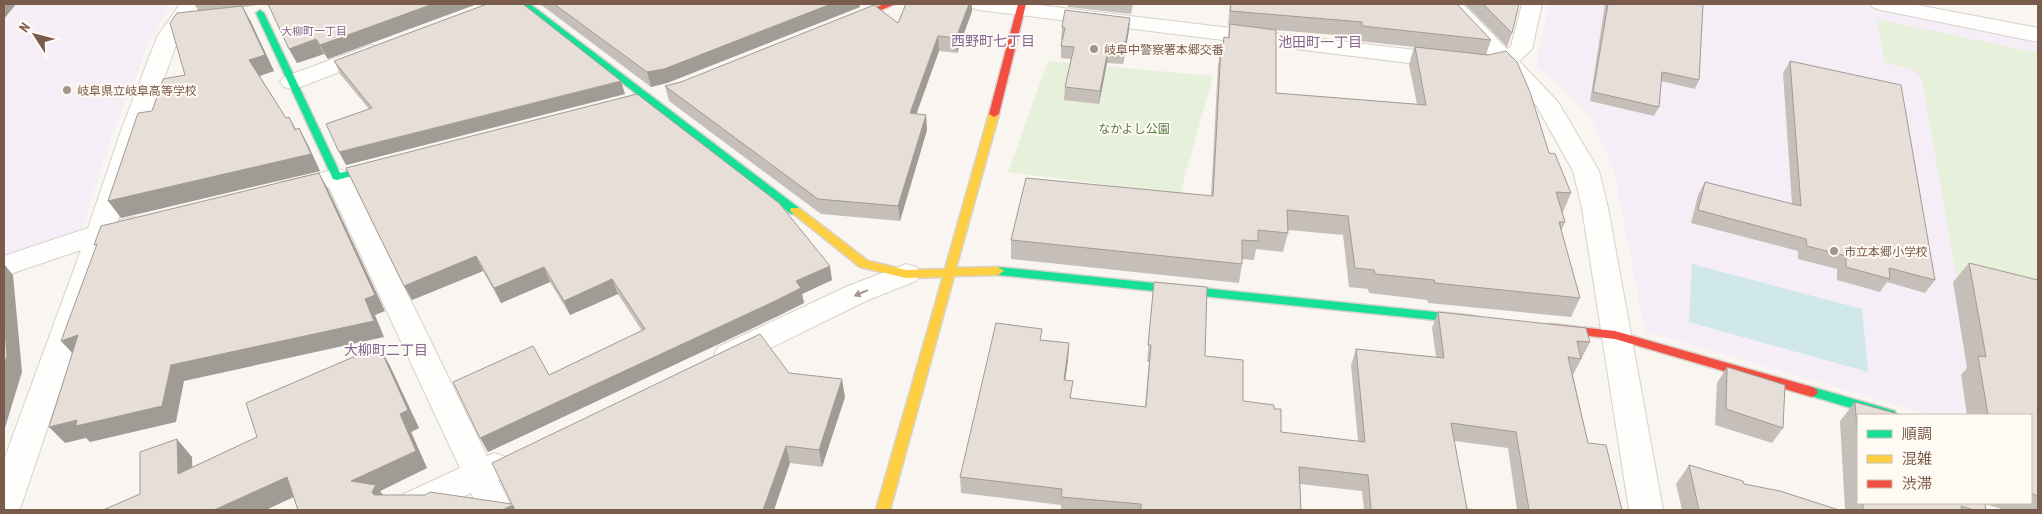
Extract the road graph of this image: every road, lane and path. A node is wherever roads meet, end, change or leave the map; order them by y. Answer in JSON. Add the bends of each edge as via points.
{"nodes":[{"id":1,"x":525,"y":4,"type":"edge"},
{"id":2,"x":888,"y":4,"type":"edge"},
{"id":3,"x":979,"y":4,"type":"edge"},
{"id":4,"x":1451,"y":4,"type":"edge"},
{"id":5,"x":1532,"y":4,"type":"edge"},
{"id":6,"x":1881,"y":4,"type":"edge"},
{"id":7,"x":1021,"y":7,"type":"edge"},
{"id":8,"x":259,"y":12,"type":"dead end"},
{"id":9,"x":192,"y":14,"type":"edge"},
{"id":10,"x":833,"y":27,"type":"edge"},
{"id":11,"x":2038,"y":36,"type":"edge"},
{"id":12,"x":392,"y":44,"type":"edge"},
{"id":13,"x":1507,"y":59,"type":"junction"},
{"id":14,"x":292,"y":82,"type":"junction"},
{"id":15,"x":667,"y":93,"type":"edge"},
{"id":16,"x":648,"y":99,"type":"junction"},
{"id":17,"x":630,"y":103,"type":"edge"},
{"id":18,"x":394,"y":162,"type":"edge"},
{"id":19,"x":337,"y":177,"type":"junction"},
{"id":20,"x":261,"y":195,"type":"edge"},
{"id":21,"x":157,"y":220,"type":"edge"},
{"id":22,"x":100,"y":234,"type":"junction"},
{"id":23,"x":4,"y":266,"type":"edge"},
{"id":24,"x":950,"y":273,"type":"junction"},
{"id":25,"x":906,"y":274,"type":"junction"},
{"id":26,"x":1486,"y":321,"type":"edge"},
{"id":27,"x":1536,"y":326,"type":"edge"},
{"id":28,"x":1615,"y":335,"type":"junction"},
{"id":29,"x":708,"y":365,"type":"edge"},
{"id":30,"x":1887,"y":414,"type":"edge"},
{"id":31,"x":523,"y":453,"type":"edge"},
{"id":32,"x":478,"y":474,"type":"junction"},
{"id":33,"x":4,"y":506,"type":"edge"},
{"id":34,"x":403,"y":510,"type":"edge"},
{"id":35,"x":496,"y":510,"type":"edge"},
{"id":36,"x":883,"y":510,"type":"edge"},
{"id":37,"x":1646,"y":510,"type":"edge"}],
"edges":[{"from":1,"to":16,"type":"street"},
{"from":2,"to":10,"type":"street"},
{"from":3,"to":7,"type":"street"},
{"from":4,"to":13,"type":"street"},
{"from":5,"to":13,"type":"street","via":[[1521,49]]},
{"from":6,"to":11,"type":"street"},
{"from":7,"to":13,"type":"street","via":[[1482,65]]},
{"from":7,"to":24,"type":"street"},
{"from":8,"to":14,"type":"street"},
{"from":9,"to":22,"type":"street","via":[[168,37]]},
{"from":12,"to":14,"type":"street"},
{"from":13,"to":28,"type":"street","via":[[1546,102],[1586,171]]},
{"from":14,"to":19,"type":"street"},
{"from":15,"to":16,"type":"street"},
{"from":16,"to":17,"type":"street"},
{"from":16,"to":25,"type":"street","via":[[864,264]]},
{"from":18,"to":19,"type":"street"},
{"from":19,"to":20,"type":"street"},
{"from":19,"to":32,"type":"street"},
{"from":21,"to":22,"type":"street"},
{"from":22,"to":23,"type":"street"},
{"from":22,"to":33,"type":"street"},
{"from":24,"to":25,"type":"street"},
{"from":24,"to":26,"type":"street","via":[[1011,271]]},
{"from":24,"to":36,"type":"street"},
{"from":25,"to":29,"type":"street","one_way":true,"via":[[858,293]]},
{"from":27,"to":28,"type":"street"},
{"from":28,"to":30,"type":"street"},
{"from":28,"to":37,"type":"street"},
{"from":31,"to":32,"type":"street"},
{"from":32,"to":34,"type":"street"},
{"from":32,"to":35,"type":"street"}]}
